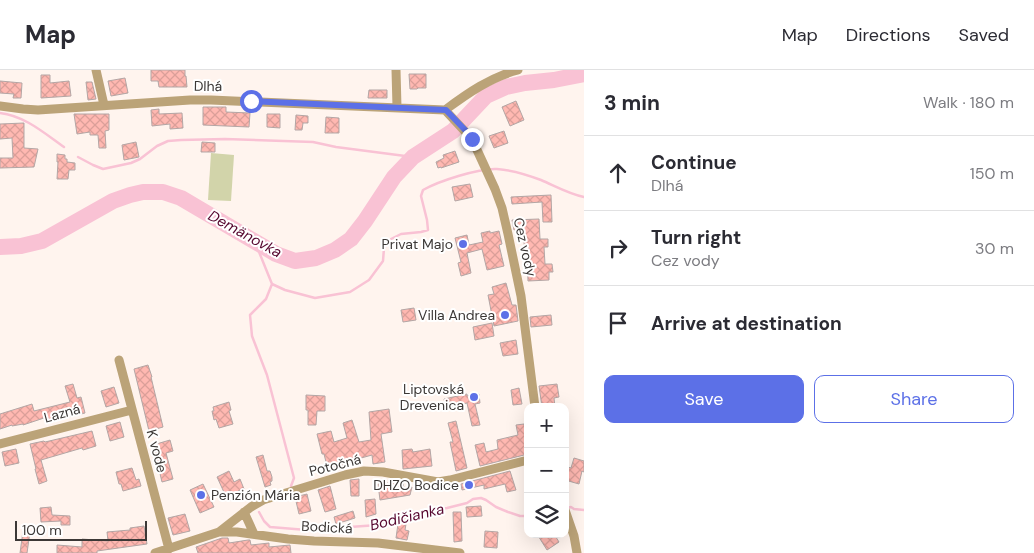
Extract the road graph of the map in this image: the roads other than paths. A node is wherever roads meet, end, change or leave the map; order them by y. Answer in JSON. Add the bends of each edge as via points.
{"nodes":[{"id":1,"x":96,"y":70,"type":"edge"},
{"id":2,"x":396,"y":70,"type":"edge"},
{"id":3,"x":518,"y":70,"type":"edge"},
{"id":4,"x":104,"y":105,"type":"junction"},
{"id":5,"x":0,"y":106,"type":"edge"},
{"id":6,"x":397,"y":107,"type":"junction"},
{"id":7,"x":446,"y":110,"type":"junction"},
{"id":8,"x":119,"y":360,"type":"dead end"},
{"id":9,"x":534,"y":403,"type":"edge"},
{"id":10,"x":132,"y":410,"type":"junction"},
{"id":11,"x":0,"y":444,"type":"edge"},
{"id":12,"x":524,"y":461,"type":"edge"},
{"id":13,"x":244,"y":512,"type":"junction"},
{"id":14,"x":569,"y":521,"type":"edge"},
{"id":15,"x":219,"y":532,"type":"junction"},
{"id":16,"x":254,"y":534,"type":"junction"},
{"id":17,"x":169,"y":549,"type":"junction"},
{"id":18,"x":155,"y":553,"type":"edge"},
{"id":19,"x":460,"y":553,"type":"edge"},
{"id":20,"x":577,"y":553,"type":"edge"}],
"edges":[{"from":1,"to":4,"type":"street"},
{"from":2,"to":6,"type":"street"},
{"from":3,"to":7,"type":"street","via":[[488,81]]},
{"from":4,"to":5,"type":"street","name":"Dlhá","via":[[38,110]]},
{"from":4,"to":6,"type":"street","name":"Dlhá","via":[[197,100]]},
{"from":6,"to":7,"type":"street","name":"Dlhá"},
{"from":7,"to":9,"type":"street","name":"Cez vody","via":[[472,139],[502,208],[521,296]]},
{"from":8,"to":10,"type":"street","name":"K vode"},
{"from":10,"to":11,"type":"street","name":"Lazná"},
{"from":10,"to":17,"type":"street","name":"K vode"},
{"from":12,"to":13,"type":"street","name":"Potočná","via":[[438,482],[383,472],[357,472],[262,500]]},
{"from":13,"to":15,"type":"street","name":"Potočná"},
{"from":13,"to":16,"type":"street"},
{"from":14,"to":20,"type":"street"},
{"from":15,"to":16,"type":"street","name":"Bodická"},
{"from":15,"to":17,"type":"street","name":"Bodická"},
{"from":16,"to":19,"type":"street","name":"Bodická"},
{"from":17,"to":18,"type":"street","name":"Bodická"}]}
